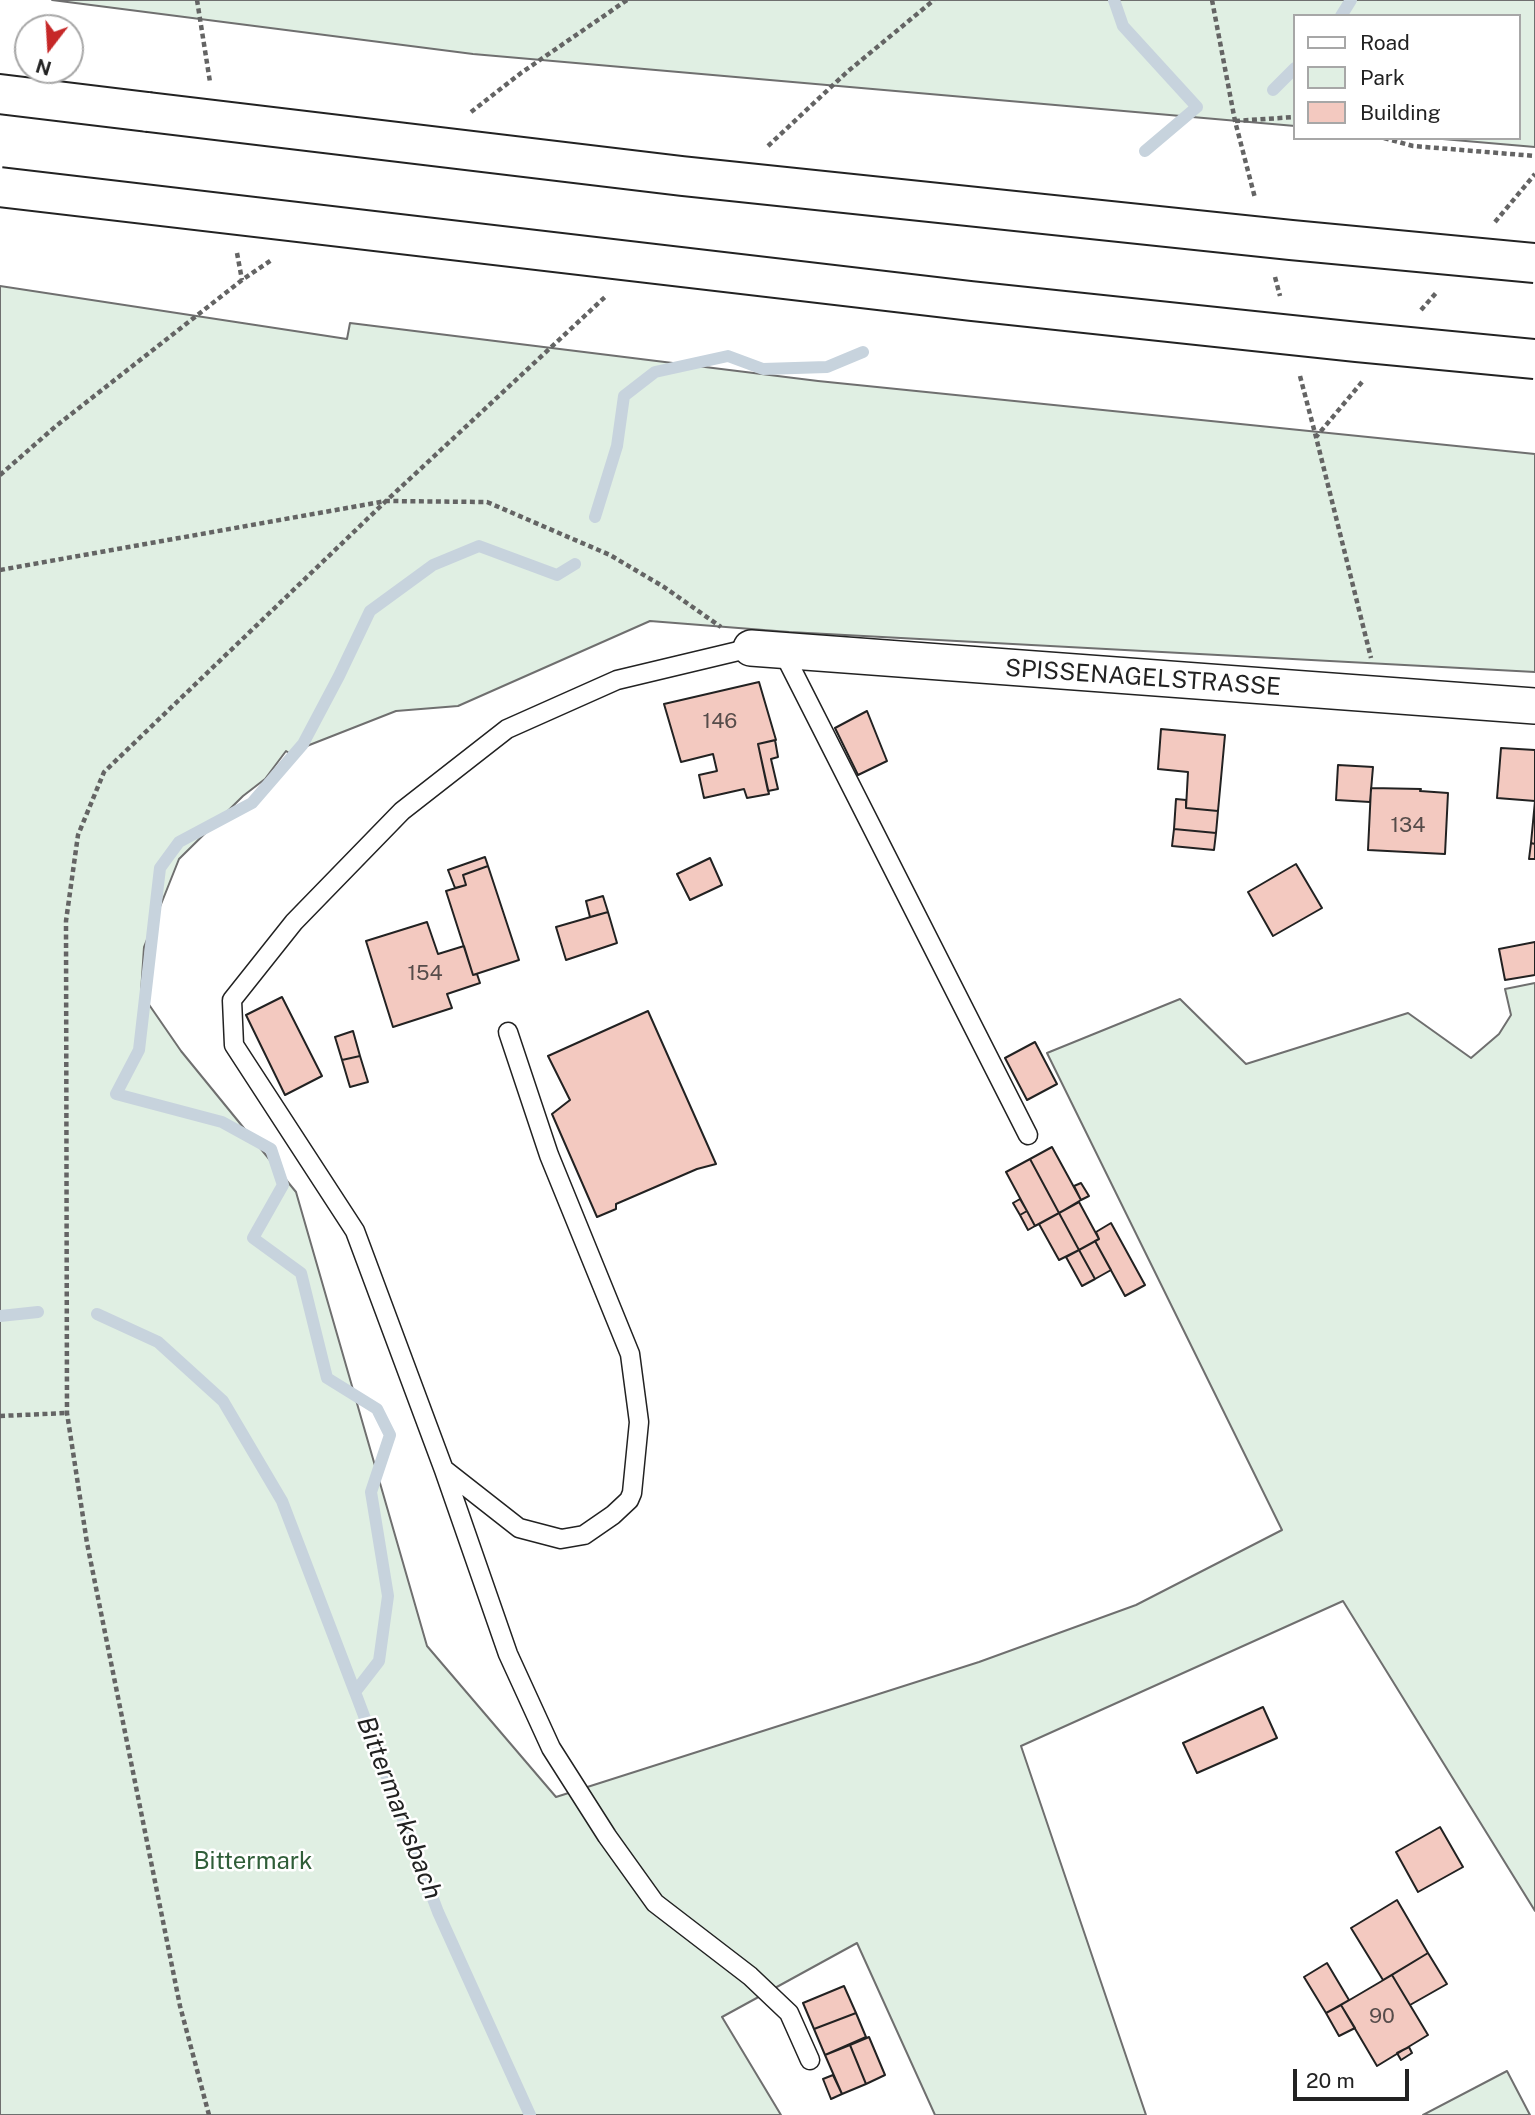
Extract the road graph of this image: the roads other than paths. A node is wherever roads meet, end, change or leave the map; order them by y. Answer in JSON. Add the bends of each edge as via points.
{"nodes":[{"id":1,"x":0,"y":94,"type":"edge"},
{"id":2,"x":0,"y":187,"type":"edge"},
{"id":3,"x":1535,"y":263,"type":"edge"},
{"id":4,"x":1535,"y":359,"type":"edge"},
{"id":5,"x":766,"y":649,"type":"junction"},
{"id":6,"x":1535,"y":706,"type":"edge"},
{"id":7,"x":508,"y":1032,"type":"dead end"},
{"id":8,"x":1028,"y":1135,"type":"dead end"},
{"id":9,"x":444,"y":1470,"type":"junction"},
{"id":10,"x":810,"y":2060,"type":"dead end"}],
"edges":[{"from":1,"to":3,"type":"highway","bridge":true,"via":[[682,176]]},
{"from":2,"to":4,"type":"highway","bridge":true,"via":[[985,303]]},
{"from":5,"to":6,"type":"street","name":"SPISSENAGELSTRASSE"},
{"from":5,"to":8,"type":"lane"},
{"from":5,"to":9,"type":"lane","via":[[617,680],[507,729],[402,811],[294,922],[232,1000],[234,1045],[355,1231]]},
{"from":7,"to":9,"type":"lane","via":[[549,1155],[630,1354],[639,1422],[632,1493],[613,1515],[584,1535],[561,1539],[519,1528]]},
{"from":9,"to":10,"type":"lane","via":[[508,1654],[551,1748],[655,1903],[750,1976],[789,2013]]}]}
